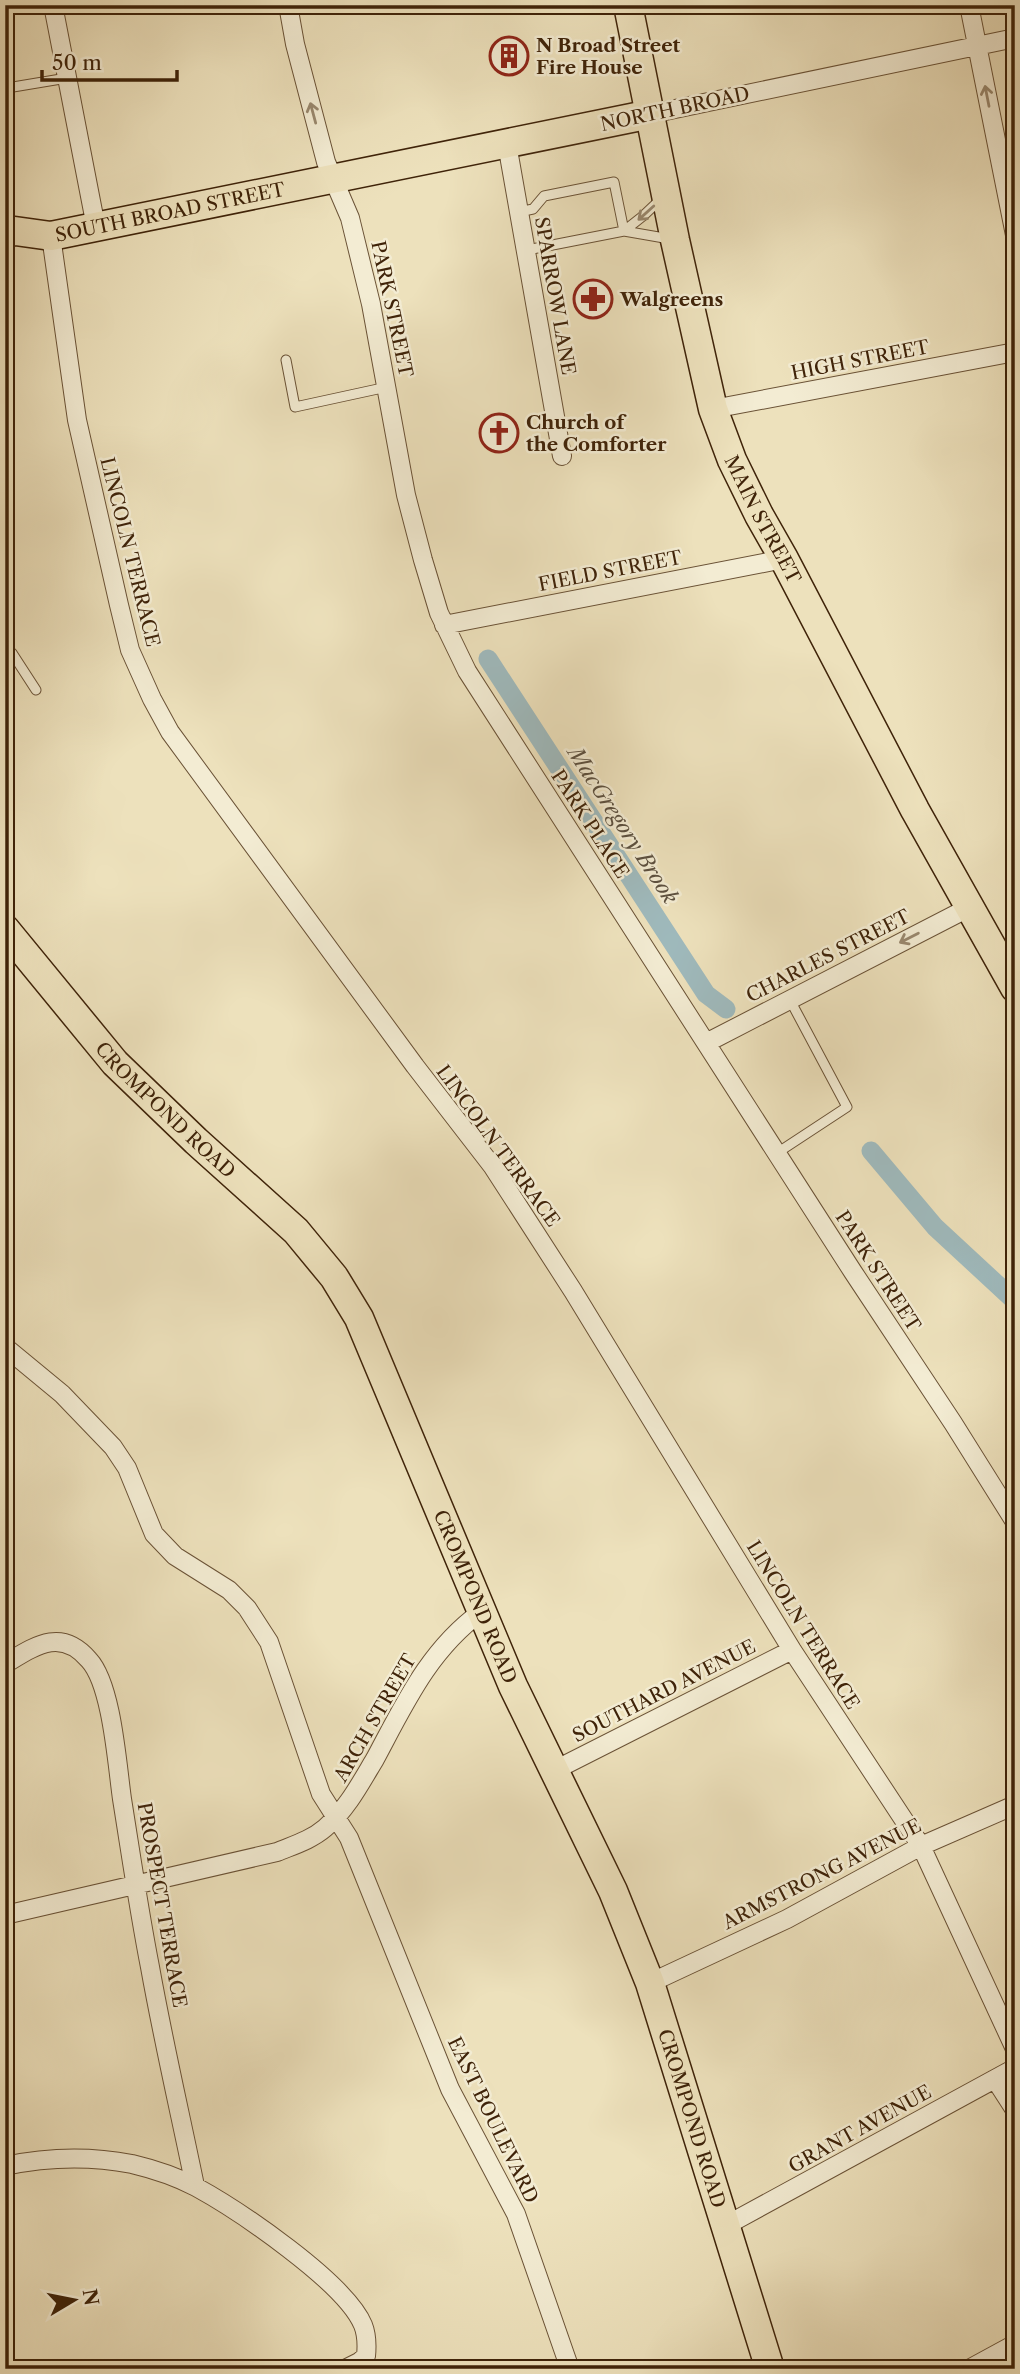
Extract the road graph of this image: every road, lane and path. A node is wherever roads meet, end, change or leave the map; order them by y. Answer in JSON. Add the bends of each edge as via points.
{"nodes":[{"id":1,"x":52,"y":5,"type":"edge"},
{"id":2,"x":288,"y":5,"type":"edge"},
{"id":3,"x":628,"y":5,"type":"edge"},
{"id":4,"x":969,"y":5,"type":"edge"},
{"id":5,"x":1015,"y":38,"type":"edge"},
{"id":6,"x":977,"y":46,"type":"junction"},
{"id":7,"x":67,"y":78,"type":"junction"},
{"id":8,"x":6,"y":87,"type":"edge"},
{"id":9,"x":651,"y":114,"type":"junction"},
{"id":10,"x":507,"y":144,"type":"junction"},
{"id":11,"x":334,"y":178,"type":"junction"},
{"id":12,"x":666,"y":194,"type":"junction"},
{"id":13,"x":519,"y":212,"type":"junction"},
{"id":14,"x":96,"y":227,"type":"junction"},
{"id":15,"x":624,"y":230,"type":"junction"},
{"id":16,"x":5,"y":233,"type":"edge"},
{"id":17,"x":1015,"y":235,"type":"edge"},
{"id":18,"x":51,"y":236,"type":"junction"},
{"id":19,"x":676,"y":240,"type":"junction"},
{"id":20,"x":527,"y":250,"type":"junction"},
{"id":21,"x":1015,"y":352,"type":"edge"},
{"id":22,"x":286,"y":360,"type":"dead end"},
{"id":23,"x":387,"y":387,"type":"junction"},
{"id":24,"x":713,"y":409,"type":"junction"},
{"id":25,"x":562,"y":456,"type":"dead end"},
{"id":26,"x":784,"y":559,"type":"junction"},
{"id":27,"x":444,"y":625,"type":"junction"},
{"id":28,"x":5,"y":650,"type":"edge"},
{"id":29,"x":36,"y":690,"type":"dead end"},
{"id":30,"x":970,"y":907,"type":"junction"},
{"id":31,"x":5,"y":929,"type":"edge"},
{"id":32,"x":1015,"y":988,"type":"edge"},
{"id":33,"x":790,"y":1000,"type":"junction"},
{"id":34,"x":706,"y":1043,"type":"junction"},
{"id":35,"x":777,"y":1153,"type":"junction"},
{"id":36,"x":5,"y":1347,"type":"edge"},
{"id":37,"x":1015,"y":1522,"type":"edge"},
{"id":38,"x":481,"y":1612,"type":"junction"},
{"id":39,"x":792,"y":1650,"type":"junction"},
{"id":40,"x":5,"y":1664,"type":"edge"},
{"id":41,"x":555,"y":1770,"type":"junction"},
{"id":42,"x":1015,"y":1805,"type":"edge"},
{"id":43,"x":335,"y":1817,"type":"junction"},
{"id":44,"x":921,"y":1846,"type":"junction"},
{"id":45,"x":136,"y":1885,"type":"junction"},
{"id":46,"x":5,"y":1915,"type":"edge"},
{"id":47,"x":650,"y":1983,"type":"junction"},
{"id":48,"x":1015,"y":2049,"type":"edge"},
{"id":49,"x":1015,"y":2068,"type":"edge"},
{"id":50,"x":995,"y":2079,"type":"junction"},
{"id":51,"x":1015,"y":2110,"type":"edge"},
{"id":52,"x":5,"y":2166,"type":"edge"},
{"id":53,"x":195,"y":2186,"type":"junction"},
{"id":54,"x":725,"y":2226,"type":"junction"},
{"id":55,"x":1015,"y":2344,"type":"edge"},
{"id":56,"x":345,"y":2369,"type":"edge"},
{"id":57,"x":570,"y":2369,"type":"edge"},
{"id":58,"x":770,"y":2369,"type":"edge"},
{"id":59,"x":969,"y":2369,"type":"edge"}],
"edges":[{"from":1,"to":7,"type":"street"},
{"from":11,"to":2,"type":"street","name":"PARK STREET","one_way":true,"via":[[298,57]]},
{"from":3,"to":9,"type":"main road","name":"MAIN STREET"},
{"from":4,"to":6,"type":"street"},
{"from":5,"to":6,"type":"street","name":"NORTH BROAD"},
{"from":6,"to":9,"type":"street","name":"NORTH BROAD"},
{"from":17,"to":6,"type":"street","one_way":true},
{"from":7,"to":8,"type":"lane"},
{"from":7,"to":14,"type":"street"},
{"from":9,"to":10,"type":"main road","name":"NORTH BROAD"},
{"from":9,"to":12,"type":"main road","name":"MAIN STREET"},
{"from":10,"to":11,"type":"main road","name":"NORTH BROAD"},
{"from":10,"to":13,"type":"street","name":"SPARROW LANE"},
{"from":11,"to":14,"type":"main road","name":"SOUTH BROAD STREET"},
{"from":11,"to":23,"type":"street","name":"PARK STREET","via":[[350,218],[372,304]]},
{"from":12,"to":15,"type":"lane","one_way":true},
{"from":12,"to":19,"type":"main road","name":"MAIN STREET"},
{"from":13,"to":15,"type":"lane","via":[[533,209],[544,196],[614,182]]},
{"from":13,"to":20,"type":"street","name":"SPARROW LANE"},
{"from":14,"to":18,"type":"main road","name":"SOUTH BROAD STREET"},
{"from":15,"to":19,"type":"lane"},
{"from":15,"to":20,"type":"lane"},
{"from":16,"to":18,"type":"main road","name":"SOUTH BROAD STREET"},
{"from":18,"to":39,"type":"street","name":"LINCOLN TERRACE","via":[[77,420],[130,650],[152,699],[170,732],[493,1167]]},
{"from":19,"to":24,"type":"main road","name":"MAIN STREET"},
{"from":20,"to":25,"type":"street","name":"SPARROW LANE"},
{"from":21,"to":24,"type":"street","name":"HIGH STREET"},
{"from":22,"to":23,"type":"lane","via":[[295,407]]},
{"from":23,"to":27,"type":"street","name":"PARK STREET","via":[[406,495]]},
{"from":24,"to":26,"type":"main road","name":"MAIN STREET","via":[[732,460]]},
{"from":26,"to":27,"type":"street","name":"FIELD STREET"},
{"from":26,"to":30,"type":"main road","name":"MAIN STREET"},
{"from":27,"to":34,"type":"street","name":"PARK PLACE","via":[[467,671]]},
{"from":28,"to":29,"type":"lane","via":[[12,653]]},
{"from":30,"to":32,"type":"main road","name":"MAIN STREET"},
{"from":30,"to":33,"type":"street","name":"CHARLES STREET","one_way":true},
{"from":31,"to":38,"type":"main road","name":"CROMPOND ROAD","via":[[115,1063],[296,1231],[334,1277],[381,1368]]},
{"from":33,"to":34,"type":"street","name":"CHARLES STREET"},
{"from":33,"to":35,"type":"lane","via":[[847,1107]]},
{"from":34,"to":35,"type":"street","name":"PARK STREET"},
{"from":35,"to":37,"type":"street","name":"PARK STREET"},
{"from":36,"to":43,"type":"street","name":"EAST BOULEVARD","via":[[62,1394],[113,1447],[127,1468],[154,1534],[175,1556],[229,1590],[247,1608],[269,1642],[321,1794]]},
{"from":38,"to":41,"type":"main road","name":"CROMPOND ROAD"},
{"from":38,"to":43,"type":"street","name":"ARCH STREET","via":[[458,1628],[424,1670],[352,1799]]},
{"from":39,"to":41,"type":"street","name":"SOUTHARD AVENUE"},
{"from":39,"to":44,"type":"street","name":"LINCOLN TERRACE"},
{"from":40,"to":45,"type":"street","name":"PROSPECT TERRACE","via":[[37,1645],[55,1641],[68,1643],[92,1662],[101,1679],[111,1725]]},
{"from":41,"to":47,"type":"main road","name":"CROMPOND ROAD","via":[[613,1891]]},
{"from":42,"to":44,"type":"street","name":"ARMSTRONG AVENUE"},
{"from":43,"to":45,"type":"street","name":"ARCH STREET","via":[[309,1839],[277,1852]]},
{"from":43,"to":57,"type":"street","name":"EAST BOULEVARD","via":[[373,1893],[450,2089],[516,2214]]},
{"from":44,"to":47,"type":"street","name":"ARMSTRONG AVENUE","via":[[787,1919]]},
{"from":44,"to":48,"type":"street","name":"LINCOLN TERRACE"},
{"from":45,"to":46,"type":"street","name":"ARCH STREET"},
{"from":45,"to":53,"type":"street","name":"PROSPECT TERRACE"},
{"from":47,"to":54,"type":"main road","name":"CROMPOND ROAD"},
{"from":49,"to":50,"type":"street","name":"GRANT AVENUE"},
{"from":50,"to":51,"type":"street"},
{"from":50,"to":54,"type":"street","name":"GRANT AVENUE"},
{"from":52,"to":53,"type":"street","via":[[37,2159],[92,2159],[132,2164]]},
{"from":53,"to":56,"type":"street","via":[[248,2218],[347,2299],[363,2325],[367,2343],[366,2356]]},
{"from":54,"to":58,"type":"main road","name":"CROMPOND ROAD"},
{"from":55,"to":59,"type":"street"}]}
